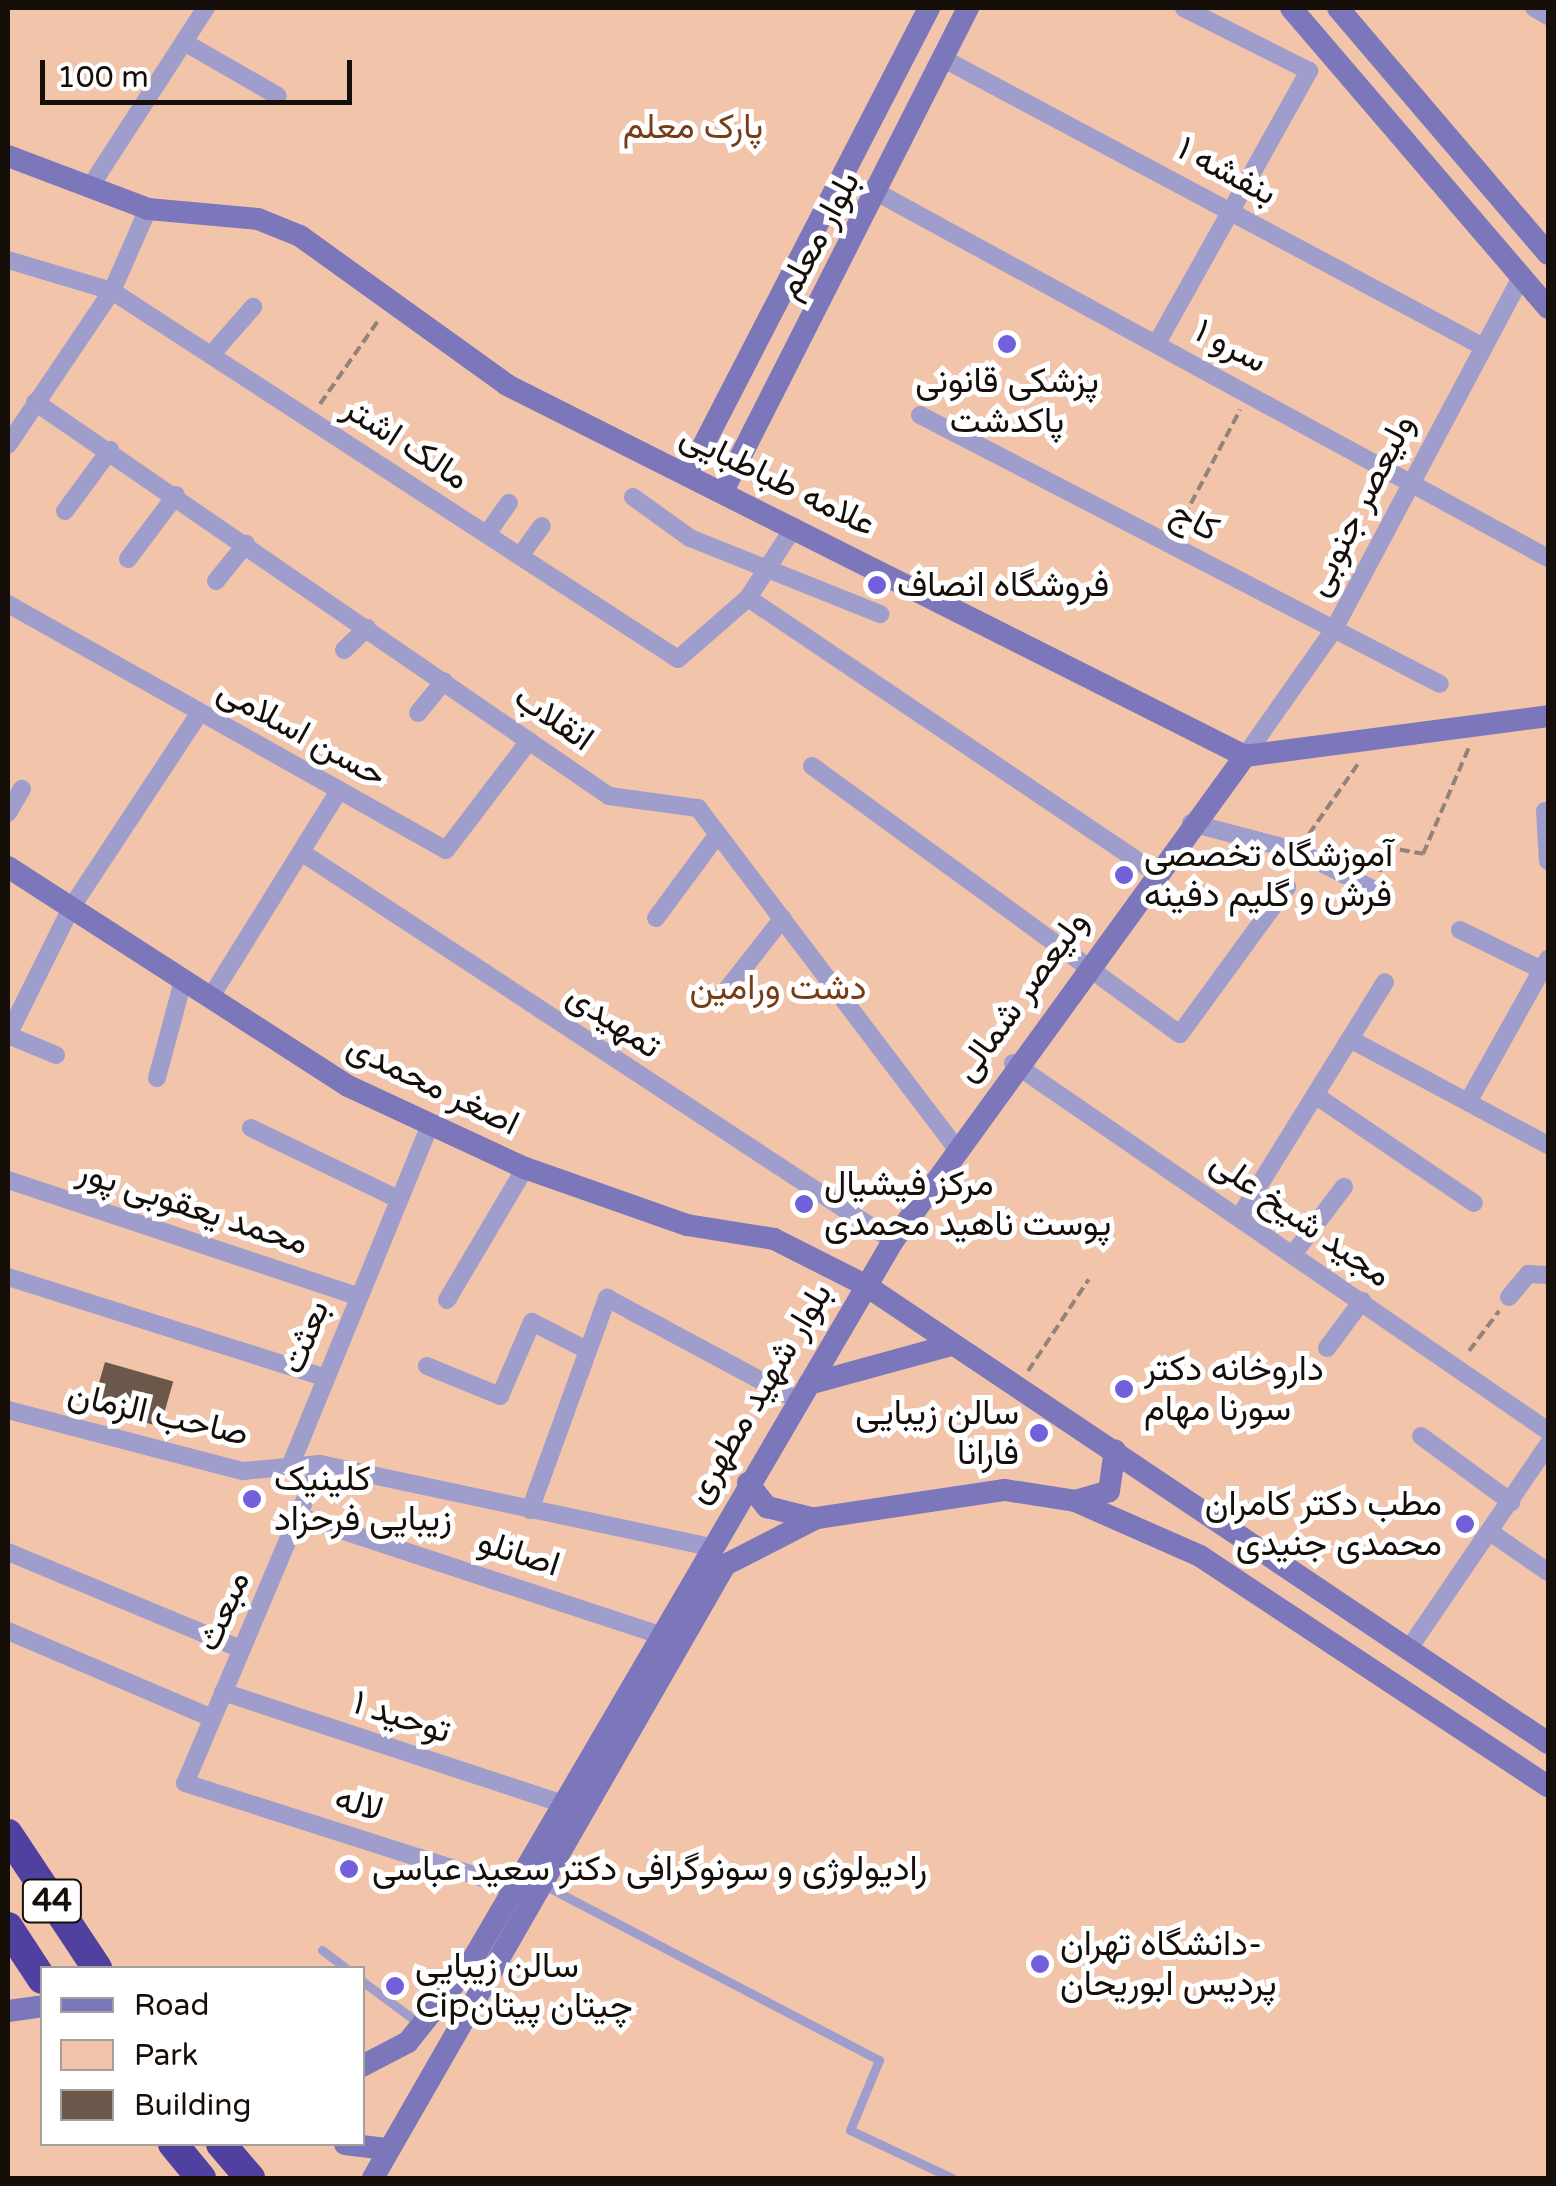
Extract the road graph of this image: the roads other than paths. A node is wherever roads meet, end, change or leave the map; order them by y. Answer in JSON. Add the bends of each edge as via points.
{"nodes":[{"id":1,"x":206,"y":8,"type":"edge"},
{"id":2,"x":929,"y":8,"type":"edge"},
{"id":3,"x":968,"y":8,"type":"edge"},
{"id":4,"x":1184,"y":8,"type":"edge"},
{"id":5,"x":1292,"y":8,"type":"edge"},
{"id":6,"x":1338,"y":8,"type":"edge"},
{"id":7,"x":1534,"y":8,"type":"edge"},
{"id":8,"x":1548,"y":16,"type":"edge"},
{"id":9,"x":184,"y":42,"type":"junction"},
{"id":10,"x":911,"y":43,"type":"junction"},
{"id":11,"x":944,"y":60,"type":"junction"},
{"id":12,"x":278,"y":96,"type":"dead end"},
{"id":13,"x":8,"y":156,"type":"edge"},
{"id":14,"x":844,"y":174,"type":"junction"},
{"id":15,"x":90,"y":187,"type":"junction"},
{"id":16,"x":880,"y":194,"type":"junction"},
{"id":17,"x":148,"y":209,"type":"junction"},
{"id":18,"x":1230,"y":209,"type":"junction"},
{"id":19,"x":1547,"y":247,"type":"edge"},
{"id":20,"x":8,"y":260,"type":"edge"},
{"id":21,"x":1522,"y":276,"type":"junction"},
{"id":22,"x":112,"y":291,"type":"junction"},
{"id":23,"x":253,"y":308,"type":"dead end"},
{"id":24,"x":1548,"y":308,"type":"edge"},
{"id":25,"x":1157,"y":343,"type":"junction"},
{"id":26,"x":1478,"y":344,"type":"junction"},
{"id":27,"x":211,"y":356,"type":"junction"},
{"id":28,"x":36,"y":402,"type":"junction"},
{"id":29,"x":920,"y":415,"type":"dead end"},
{"id":30,"x":8,"y":444,"type":"edge"},
{"id":31,"x":110,"y":450,"type":"junction"},
{"id":32,"x":688,"y":475,"type":"junction"},
{"id":33,"x":1410,"y":479,"type":"junction"},
{"id":34,"x":723,"y":491,"type":"junction"},
{"id":35,"x":176,"y":496,"type":"junction"},
{"id":36,"x":633,"y":497,"type":"dead end"},
{"id":37,"x":509,"y":502,"type":"dead end"},
{"id":38,"x":65,"y":511,"type":"dead end"},
{"id":39,"x":542,"y":526,"type":"dead end"},
{"id":40,"x":794,"y":527,"type":"junction"},
{"id":41,"x":487,"y":534,"type":"junction"},
{"id":42,"x":246,"y":544,"type":"junction"},
{"id":43,"x":520,"y":556,"type":"junction"},
{"id":44,"x":1548,"y":558,"type":"edge"},
{"id":45,"x":128,"y":559,"type":"dead end"},
{"id":46,"x":768,"y":566,"type":"junction"},
{"id":47,"x":216,"y":581,"type":"dead end"},
{"id":48,"x":748,"y":598,"type":"junction"},
{"id":49,"x":8,"y":604,"type":"edge"},
{"id":50,"x":880,"y":614,"type":"dead end"},
{"id":51,"x":366,"y":628,"type":"junction"},
{"id":52,"x":1332,"y":631,"type":"junction"},
{"id":53,"x":344,"y":650,"type":"dead end"},
{"id":54,"x":444,"y":682,"type":"junction"},
{"id":55,"x":1440,"y":684,"type":"dead end"},
{"id":56,"x":418,"y":713,"type":"dead end"},
{"id":57,"x":199,"y":714,"type":"junction"},
{"id":58,"x":1548,"y":716,"type":"edge"},
{"id":59,"x":529,"y":740,"type":"junction"},
{"id":60,"x":1245,"y":756,"type":"junction"},
{"id":61,"x":812,"y":766,"type":"dead end"},
{"id":62,"x":22,"y":788,"type":"dead end"},
{"id":63,"x":339,"y":790,"type":"junction"},
{"id":64,"x":1545,"y":811,"type":"dead end"},
{"id":65,"x":8,"y":814,"type":"edge"},
{"id":66,"x":1191,"y":822,"type":"junction"},
{"id":67,"x":718,"y":834,"type":"junction"},
{"id":68,"x":301,"y":852,"type":"junction"},
{"id":69,"x":1548,"y":861,"type":"edge"},
{"id":70,"x":8,"y":867,"type":"edge"},
{"id":71,"x":1155,"y":873,"type":"junction"},
{"id":72,"x":1288,"y":887,"type":"dead end"},
{"id":73,"x":1376,"y":890,"type":"road end"},
{"id":74,"x":70,"y":908,"type":"junction"},
{"id":75,"x":656,"y":918,"type":"dead end"},
{"id":76,"x":783,"y":918,"type":"junction"},
{"id":77,"x":1460,"y":930,"type":"dead end"},
{"id":78,"x":1086,"y":963,"type":"junction"},
{"id":79,"x":1547,"y":967,"type":"edge"},
{"id":80,"x":183,"y":980,"type":"junction"},
{"id":81,"x":1385,"y":982,"type":"dead end"},
{"id":82,"x":722,"y":997,"type":"dead end"},
{"id":83,"x":210,"y":998,"type":"junction"},
{"id":84,"x":1350,"y":1039,"type":"junction"},
{"id":85,"x":56,"y":1056,"type":"dead end"},
{"id":86,"x":1013,"y":1064,"type":"junction"},
{"id":87,"x":157,"y":1078,"type":"dead end"},
{"id":88,"x":1315,"y":1095,"type":"junction"},
{"id":89,"x":1468,"y":1102,"type":"junction"},
{"id":90,"x":430,"y":1125,"type":"junction"},
{"id":91,"x":251,"y":1128,"type":"dead end"},
{"id":92,"x":1548,"y":1145,"type":"edge"},
{"id":93,"x":957,"y":1149,"type":"junction"},
{"id":94,"x":524,"y":1168,"type":"junction"},
{"id":95,"x":8,"y":1180,"type":"edge"},
{"id":96,"x":1344,"y":1187,"type":"dead end"},
{"id":97,"x":398,"y":1199,"type":"junction"},
{"id":98,"x":1474,"y":1203,"type":"dead end"},
{"id":99,"x":1240,"y":1216,"type":"junction"},
{"id":100,"x":892,"y":1242,"type":"junction"},
{"id":101,"x":1294,"y":1253,"type":"junction"},
{"id":102,"x":1548,"y":1275,"type":"edge"},
{"id":103,"x":8,"y":1277,"type":"edge"},
{"id":104,"x":864,"y":1286,"type":"junction"},
{"id":105,"x":357,"y":1296,"type":"junction"},
{"id":106,"x":1508,"y":1297,"type":"road end"},
{"id":107,"x":447,"y":1300,"type":"dead end"},
{"id":108,"x":1362,"y":1301,"type":"junction"},
{"id":109,"x":952,"y":1345,"type":"junction"},
{"id":110,"x":1327,"y":1348,"type":"dead end"},
{"id":111,"x":587,"y":1350,"type":"junction"},
{"id":112,"x":427,"y":1366,"type":"dead end"},
{"id":113,"x":323,"y":1377,"type":"junction"},
{"id":114,"x":803,"y":1392,"type":"junction"},
{"id":115,"x":8,"y":1409,"type":"edge"},
{"id":116,"x":1548,"y":1431,"type":"edge"},
{"id":117,"x":1422,"y":1436,"type":"dead end"},
{"id":118,"x":1548,"y":1445,"type":"edge"},
{"id":119,"x":1114,"y":1450,"type":"junction"},
{"id":120,"x":292,"y":1464,"type":"junction"},
{"id":121,"x":320,"y":1464,"type":"junction"},
{"id":122,"x":1158,"y":1478,"type":"junction"},
{"id":123,"x":748,"y":1483,"type":"junction"},
{"id":124,"x":1075,"y":1501,"type":"junction"},
{"id":125,"x":1511,"y":1502,"type":"junction"},
{"id":126,"x":530,"y":1510,"type":"junction"},
{"id":127,"x":301,"y":1517,"type":"junction"},
{"id":128,"x":817,"y":1518,"type":"junction"},
{"id":129,"x":1126,"y":1522,"type":"junction"},
{"id":130,"x":1490,"y":1532,"type":"junction"},
{"id":131,"x":706,"y":1546,"type":"junction"},
{"id":132,"x":8,"y":1552,"type":"edge"},
{"id":133,"x":1548,"y":1572,"type":"edge"},
{"id":134,"x":8,"y":1631,"type":"edge"},
{"id":135,"x":659,"y":1635,"type":"junction"},
{"id":136,"x":1410,"y":1647,"type":"junction"},
{"id":137,"x":242,"y":1649,"type":"junction"},
{"id":138,"x":223,"y":1692,"type":"junction"},
{"id":139,"x":212,"y":1718,"type":"junction"},
{"id":140,"x":1548,"y":1743,"type":"edge"},
{"id":141,"x":185,"y":1783,"type":"joint"},
{"id":142,"x":1548,"y":1786,"type":"edge"},
{"id":143,"x":561,"y":1803,"type":"junction"},
{"id":144,"x":8,"y":1834,"type":"edge"},
{"id":145,"x":540,"y":1883,"type":"junction"},
{"id":146,"x":514,"y":1888,"type":"junction"},
{"id":147,"x":8,"y":1926,"type":"edge"},
{"id":148,"x":322,"y":1950,"type":"dead end"},
{"id":149,"x":96,"y":1966,"type":"edge"},
{"id":150,"x":343,"y":1966,"type":"edge"},
{"id":151,"x":40,"y":1976,"type":"edge"},
{"id":152,"x":365,"y":1983,"type":"edge"},
{"id":153,"x":40,"y":2006,"type":"edge"},
{"id":154,"x":8,"y":2011,"type":"edge"},
{"id":155,"x":422,"y":2026,"type":"junction"},
{"id":156,"x":365,"y":2064,"type":"edge"},
{"id":157,"x":175,"y":2146,"type":"edge"},
{"id":158,"x":224,"y":2146,"type":"edge"},
{"id":159,"x":361,"y":2146,"type":"edge"},
{"id":160,"x":384,"y":2149,"type":"junction"},
{"id":161,"x":201,"y":2178,"type":"edge"},
{"id":162,"x":250,"y":2178,"type":"edge"},
{"id":163,"x":372,"y":2178,"type":"edge"},
{"id":164,"x":952,"y":2178,"type":"edge"}],
"edges":[{"from":1,"to":9,"type":"street"},
{"from":2,"to":10,"type":"street","name":"بلوار معلم"},
{"from":3,"to":11,"type":"street","name":"بلوار معلم"},
{"from":4,"to":18,"type":"street","via":[[1309,72]]},
{"from":5,"to":21,"type":"street"},
{"from":6,"to":19,"type":"street"},
{"from":7,"to":8,"type":"street"},
{"from":9,"to":12,"type":"street"},
{"from":9,"to":15,"type":"street"},
{"from":10,"to":11,"type":"street"},
{"from":10,"to":14,"type":"street","name":"بلوار معلم"},
{"from":11,"to":16,"type":"street","name":"بلوار معلم"},
{"from":11,"to":18,"type":"street","name":"بنفشه ۱"},
{"from":13,"to":15,"type":"street","name":"علامه طباطبایی"},
{"from":14,"to":16,"type":"street"},
{"from":14,"to":32,"type":"street","name":"بلوار معلم"},
{"from":15,"to":17,"type":"street","name":"علامه طباطبایی"},
{"from":16,"to":25,"type":"street","name":"سرو ۱"},
{"from":16,"to":34,"type":"street","name":"بلوار معلم"},
{"from":17,"to":22,"type":"street"},
{"from":17,"to":32,"type":"street","name":"علامه طباطبایی","via":[[258,219],[394,298],[508,385]]},
{"from":18,"to":25,"type":"street"},
{"from":18,"to":26,"type":"street","name":"بنفشه ۱"},
{"from":20,"to":22,"type":"street","name":"مالک اشتر"},
{"from":21,"to":24,"type":"street"},
{"from":21,"to":26,"type":"street","name":"ولیعصر جنوبی"},
{"from":22,"to":27,"type":"street","name":"مالک اشتر"},
{"from":22,"to":28,"type":"street"},
{"from":23,"to":27,"type":"street"},
{"from":25,"to":33,"type":"street","name":"سرو ۱"},
{"from":26,"to":33,"type":"street","name":"ولیعصر جنوبی"},
{"from":27,"to":41,"type":"street","name":"مالک اشتر"},
{"from":28,"to":30,"type":"street"},
{"from":28,"to":31,"type":"street","name":"انقلاب"},
{"from":29,"to":52,"type":"street","name":"کاج"},
{"from":31,"to":35,"type":"street","name":"انقلاب"},
{"from":31,"to":38,"type":"street"},
{"from":32,"to":34,"type":"street","name":"علامه طباطبایی"},
{"from":33,"to":44,"type":"street","name":"سرو ۱"},
{"from":33,"to":52,"type":"street","name":"ولیعصر جنوبی"},
{"from":34,"to":40,"type":"street","name":"علامه طباطبایی"},
{"from":35,"to":42,"type":"street","name":"انقلاب"},
{"from":35,"to":45,"type":"street"},
{"from":36,"to":46,"type":"street","via":[[690,538]]},
{"from":37,"to":41,"type":"street"},
{"from":39,"to":43,"type":"street"},
{"from":40,"to":46,"type":"street","name":"مالک اشتر"},
{"from":40,"to":60,"type":"street","name":"علامه طباطبایی"},
{"from":41,"to":43,"type":"street","name":"مالک اشتر"},
{"from":42,"to":47,"type":"street"},
{"from":42,"to":51,"type":"street","name":"انقلاب"},
{"from":43,"to":48,"type":"street","name":"مالک اشتر","via":[[678,659]]},
{"from":46,"to":48,"type":"street","name":"مالک اشتر"},
{"from":46,"to":50,"type":"street"},
{"from":48,"to":71,"type":"street"},
{"from":49,"to":57,"type":"street","name":"حسن اسلامی"},
{"from":51,"to":53,"type":"street"},
{"from":51,"to":54,"type":"street","name":"انقلاب"},
{"from":52,"to":55,"type":"street","name":"کاج"},
{"from":52,"to":60,"type":"street","name":"ولیعصر جنوبی"},
{"from":54,"to":56,"type":"street"},
{"from":54,"to":59,"type":"street","name":"انقلاب"},
{"from":57,"to":63,"type":"street","name":"حسن اسلامی"},
{"from":57,"to":74,"type":"street"},
{"from":58,"to":60,"type":"street"},
{"from":59,"to":63,"type":"street","name":"حسن اسلامی","via":[[446,850]]},
{"from":59,"to":67,"type":"street","name":"انقلاب","via":[[609,796],[698,808]]},
{"from":60,"to":66,"type":"street","name":"ولیعصر شمالی"},
{"from":61,"to":78,"type":"street"},
{"from":62,"to":65,"type":"street"},
{"from":63,"to":68,"type":"street"},
{"from":64,"to":69,"type":"street"},
{"from":66,"to":71,"type":"street","name":"ولیعصر شمالی"},
{"from":66,"to":73,"type":"street","via":[[1298,850]]},
{"from":67,"to":75,"type":"street"},
{"from":67,"to":76,"type":"street","name":"انقلاب"},
{"from":68,"to":83,"type":"street"},
{"from":68,"to":100,"type":"street","name":"تمهیدی"},
{"from":70,"to":74,"type":"street","name":"اصغر محمدی"},
{"from":71,"to":78,"type":"street","name":"ولیعصر شمالی"},
{"from":72,"to":78,"type":"street","via":[[1180,1034]]},
{"from":74,"to":80,"type":"street","name":"اصغر محمدی"},
{"from":74,"to":85,"type":"street","via":[[8,1035]]},
{"from":76,"to":82,"type":"street"},
{"from":76,"to":93,"type":"street","name":"انقلاب"},
{"from":77,"to":79,"type":"street"},
{"from":78,"to":86,"type":"street","name":"ولیعصر شمالی"},
{"from":79,"to":89,"type":"street"},
{"from":80,"to":83,"type":"street","name":"اصغر محمدی"},
{"from":80,"to":87,"type":"street"},
{"from":81,"to":84,"type":"street"},
{"from":83,"to":90,"type":"street","name":"اصغر محمدی","via":[[348,1086]]},
{"from":84,"to":88,"type":"street"},
{"from":84,"to":89,"type":"street"},
{"from":86,"to":93,"type":"street","name":"ولیعصر شمالی"},
{"from":86,"to":99,"type":"street","name":"مجید شیخ علی"},
{"from":88,"to":98,"type":"street"},
{"from":88,"to":99,"type":"street"},
{"from":89,"to":92,"type":"street"},
{"from":90,"to":94,"type":"street","name":"اصغر محمدی"},
{"from":90,"to":97,"type":"street","name":"بعثت"},
{"from":91,"to":97,"type":"street"},
{"from":93,"to":100,"type":"street","name":"ولیعصر شمالی"},
{"from":94,"to":104,"type":"street","name":"اصغر محمدی","via":[[687,1226],[774,1240]]},
{"from":94,"to":107,"type":"street"},
{"from":95,"to":105,"type":"street","name":"محمد یعقوبی پور"},
{"from":96,"to":101,"type":"street"},
{"from":97,"to":105,"type":"street","name":"بعثت"},
{"from":99,"to":101,"type":"street","name":"مجید شیخ علی"},
{"from":100,"to":104,"type":"street","name":"ولیعصر شمالی"},
{"from":101,"to":108,"type":"street","name":"مجید شیخ علی"},
{"from":102,"to":106,"type":"street","via":[[1528,1274]]},
{"from":103,"to":113,"type":"street"},
{"from":104,"to":109,"type":"street","name":"بلوار شهید مطهری"},
{"from":104,"to":114,"type":"street","name":"بلوار شهید مطهری"},
{"from":105,"to":113,"type":"street","name":"بعثت"},
{"from":108,"to":110,"type":"street"},
{"from":108,"to":116,"type":"street","name":"مجید شیخ علی"},
{"from":109,"to":114,"type":"street"},
{"from":109,"to":119,"type":"street","name":"بلوار شهید مطهری"},
{"from":111,"to":112,"type":"street","via":[[532,1322],[500,1396]]},
{"from":111,"to":114,"type":"street","via":[[607,1298]]},
{"from":111,"to":126,"type":"street"},
{"from":113,"to":120,"type":"street","name":"بعثت"},
{"from":114,"to":123,"type":"street","name":"بلوار شهید مطهری"},
{"from":115,"to":120,"type":"street","name":"صاحب الزمان","via":[[243,1471]]},
{"from":117,"to":125,"type":"street"},
{"from":118,"to":125,"type":"street"},
{"from":119,"to":122,"type":"street","name":"بلوار شهید مطهری"},
{"from":119,"to":124,"type":"street","via":[[1109,1492]]},
{"from":120,"to":121,"type":"street","name":"صاحب الزمان"},
{"from":121,"to":126,"type":"street","name":"صاحب الزمان"},
{"from":121,"to":127,"type":"street","name":"مبعث"},
{"from":122,"to":129,"type":"street","via":[[1130,1478],[1120,1497]]},
{"from":122,"to":136,"type":"street","name":"بلوار شهید مطهری"},
{"from":123,"to":128,"type":"street","via":[[767,1507]]},
{"from":123,"to":131,"type":"street","name":"بلوار شهید مطهری"},
{"from":124,"to":128,"type":"street","name":"بلوار شهید مطهری","via":[[1005,1490]]},
{"from":124,"to":129,"type":"street","name":"بلوار شهید مطهری"},
{"from":125,"to":130,"type":"street"},
{"from":126,"to":131,"type":"street","name":"صاحب الزمان"},
{"from":127,"to":135,"type":"street","name":"اصانلو"},
{"from":127,"to":137,"type":"street","name":"مبعث"},
{"from":128,"to":145,"type":"street","name":"بلوار شهید مطهری","via":[[724,1565]]},
{"from":129,"to":142,"type":"street","name":"بلوار شهید مطهری","via":[[1200,1556]]},
{"from":130,"to":133,"type":"street"},
{"from":130,"to":136,"type":"street"},
{"from":131,"to":135,"type":"street","name":"بلوار شهید مطهری"},
{"from":132,"to":137,"type":"street"},
{"from":134,"to":139,"type":"street"},
{"from":135,"to":143,"type":"street","name":"بلوار شهید مطهری"},
{"from":136,"to":140,"type":"street","name":"بلوار شهید مطهری"},
{"from":137,"to":138,"type":"street","name":"مبعث"},
{"from":138,"to":139,"type":"street","name":"مبعث"},
{"from":138,"to":143,"type":"street","name":"توحید ۱"},
{"from":139,"to":141,"type":"street","name":"مبعث"},
{"from":141,"to":146,"type":"street","name":"لاله"},
{"from":143,"to":146,"type":"street","name":"بلوار شهید مطهری"},
{"from":144,"to":149,"type":"highway","number":"44"},
{"from":145,"to":160,"type":"street","name":"بلوار شهید مطهری"},
{"from":145,"to":164,"type":"lane","via":[[879,2060],[850,2130]]},
{"from":146,"to":155,"type":"street","name":"بلوار شهید مطهری"},
{"from":147,"to":151,"type":"highway","number":"44"},
{"from":148,"to":150,"type":"lane"},
{"from":152,"to":155,"type":"lane"},
{"from":153,"to":154,"type":"street"},
{"from":155,"to":156,"type":"street","name":"بلوار شهید مطهری"},
{"from":157,"to":161,"type":"highway"},
{"from":158,"to":162,"type":"highway"},
{"from":159,"to":160,"type":"street"},
{"from":160,"to":163,"type":"street","name":"بلوار شهید مطهری"}]}
